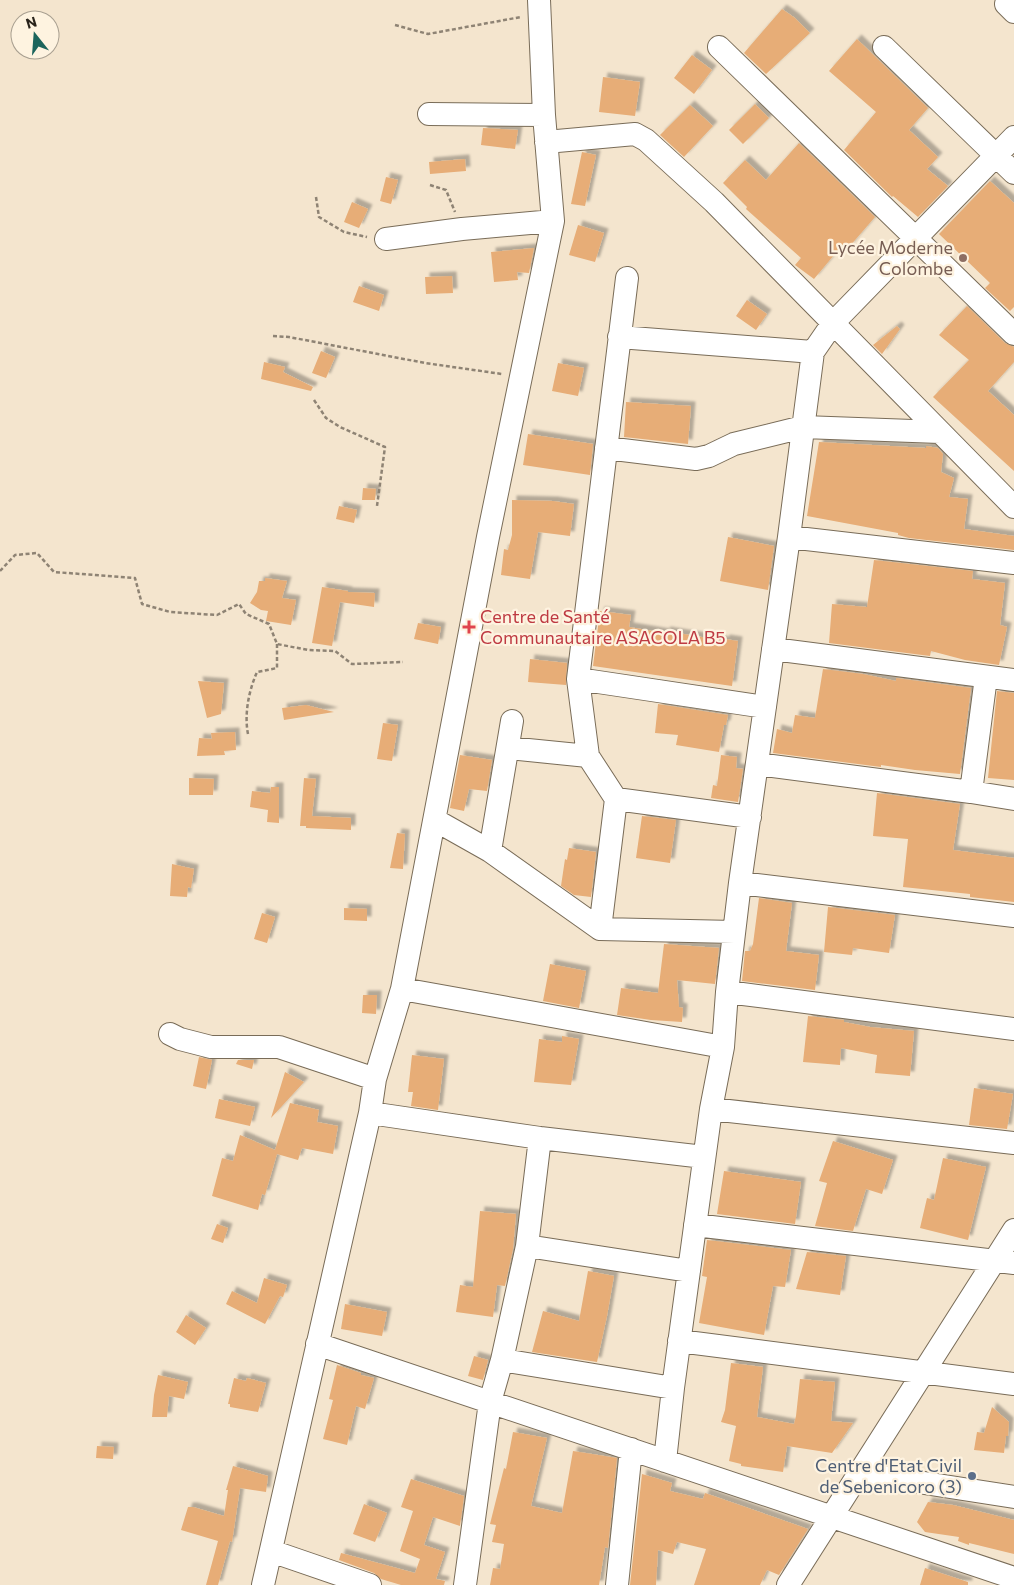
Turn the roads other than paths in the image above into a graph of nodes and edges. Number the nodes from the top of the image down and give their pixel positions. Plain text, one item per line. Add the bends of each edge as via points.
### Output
1 (540, 7) edge
2 (718, 47) dead end
3 (884, 47) dead end
4 (429, 114) dead end
5 (544, 115) junction
6 (1014, 137) edge
7 (546, 142) junction
8 (996, 156) junction
9 (1014, 173) edge
10 (553, 221) junction
11 (916, 238) junction
12 (386, 239) road end
13 (627, 278) dead end
14 (833, 323) junction
15 (1014, 334) edge
16 (619, 337) junction
17 (813, 352) junction
18 (803, 427) junction
19 (940, 432) junction
20 (606, 448) junction
21 (1014, 507) edge
22 (790, 537) junction
23 (1014, 563) edge
24 (773, 649) junction
25 (986, 676) junction
26 (578, 679) junction
27 (1014, 680) edge
28 (765, 707) junction
29 (512, 721) dead end
30 (508, 748) junction
31 (588, 756) junction
32 (757, 764) junction
33 (971, 792) junction
34 (616, 799) junction
35 (1014, 799) edge
36 (750, 817) junction
37 (435, 820) junction
38 (490, 851) junction
39 (740, 883) junction
40 (1014, 916) edge
41 (600, 929) junction
42 (734, 932) junction
43 (402, 989) junction
44 (727, 992) junction
45 (1014, 1029) edge
46 (170, 1034) dead end
47 (723, 1047) junction
48 (375, 1079) junction
49 (711, 1109) junction
50 (370, 1113) junction
51 (540, 1138) junction
52 (1014, 1143) edge
53 (704, 1157) junction
54 (695, 1225) junction
55 (1014, 1230) edge
56 (527, 1246) junction
57 (1004, 1261) edge
58 (689, 1270) junction
59 (679, 1340) junction
60 (317, 1344) junction
61 (502, 1360) junction
62 (923, 1373) junction
63 (1014, 1384) edge
64 (673, 1388) junction
65 (490, 1402) junction
66 (631, 1449) junction
67 (665, 1461) junction
68 (860, 1473) junction
69 (1014, 1497) edge
70 (830, 1516) junction
71 (271, 1551) junction
72 (1014, 1578) edge
73 (264, 1585) edge
74 (370, 1585) edge
75 (465, 1585) edge
76 (617, 1585) edge
77 (788, 1585) edge

1 - 5 street
2 - 11 street
3 - 8 street
4 - 5 street
5 - 7 street
6 - 8 street
7 - 10 street
7 - 14 street via 635,134 646,140 714,202
8 - 9 street
8 - 11 street
10 - 12 street
10 - 37 street via 488,537
11 - 14 street
11 - 15 street
13 - 16 street
14 - 17 street
14 - 19 street
16 - 17 street
16 - 20 street
17 - 18 street
18 - 19 street
18 - 20 street via 743,441 696,459
18 - 22 street
19 - 21 street
20 - 26 street
22 - 23 street
22 - 24 street
24 - 25 street
24 - 28 street
25 - 27 street
25 - 33 street
26 - 28 street
26 - 31 street
28 - 32 street
29 - 30 street
30 - 31 street
30 - 38 street
31 - 34 street
32 - 33 street
32 - 36 street
33 - 35 street
34 - 36 street
34 - 41 street
36 - 39 street
37 - 38 street
37 - 43 street
38 - 41 street
39 - 40 street
39 - 42 street
41 - 42 street
42 - 44 street
43 - 47 street
43 - 48 street
44 - 45 street
44 - 47 street
46 - 48 street via 211,1047 279,1048
47 - 49 street
48 - 50 street
49 - 52 street
49 - 53 street
50 - 51 street
50 - 60 street
51 - 53 street
51 - 56 street
53 - 54 street
54 - 57 street
54 - 58 street
55 - 57 street
56 - 58 street
56 - 61 street
57 - 62 street
58 - 59 street
59 - 62 street
59 - 64 street
60 - 65 street
60 - 71 street
61 - 64 street
61 - 65 street
62 - 63 street
62 - 68 street
64 - 67 street
65 - 66 street
65 - 75 street
66 - 67 street
66 - 76 street
67 - 70 street
68 - 69 street
68 - 70 street
70 - 72 street
70 - 77 street
71 - 73 street
71 - 74 street

